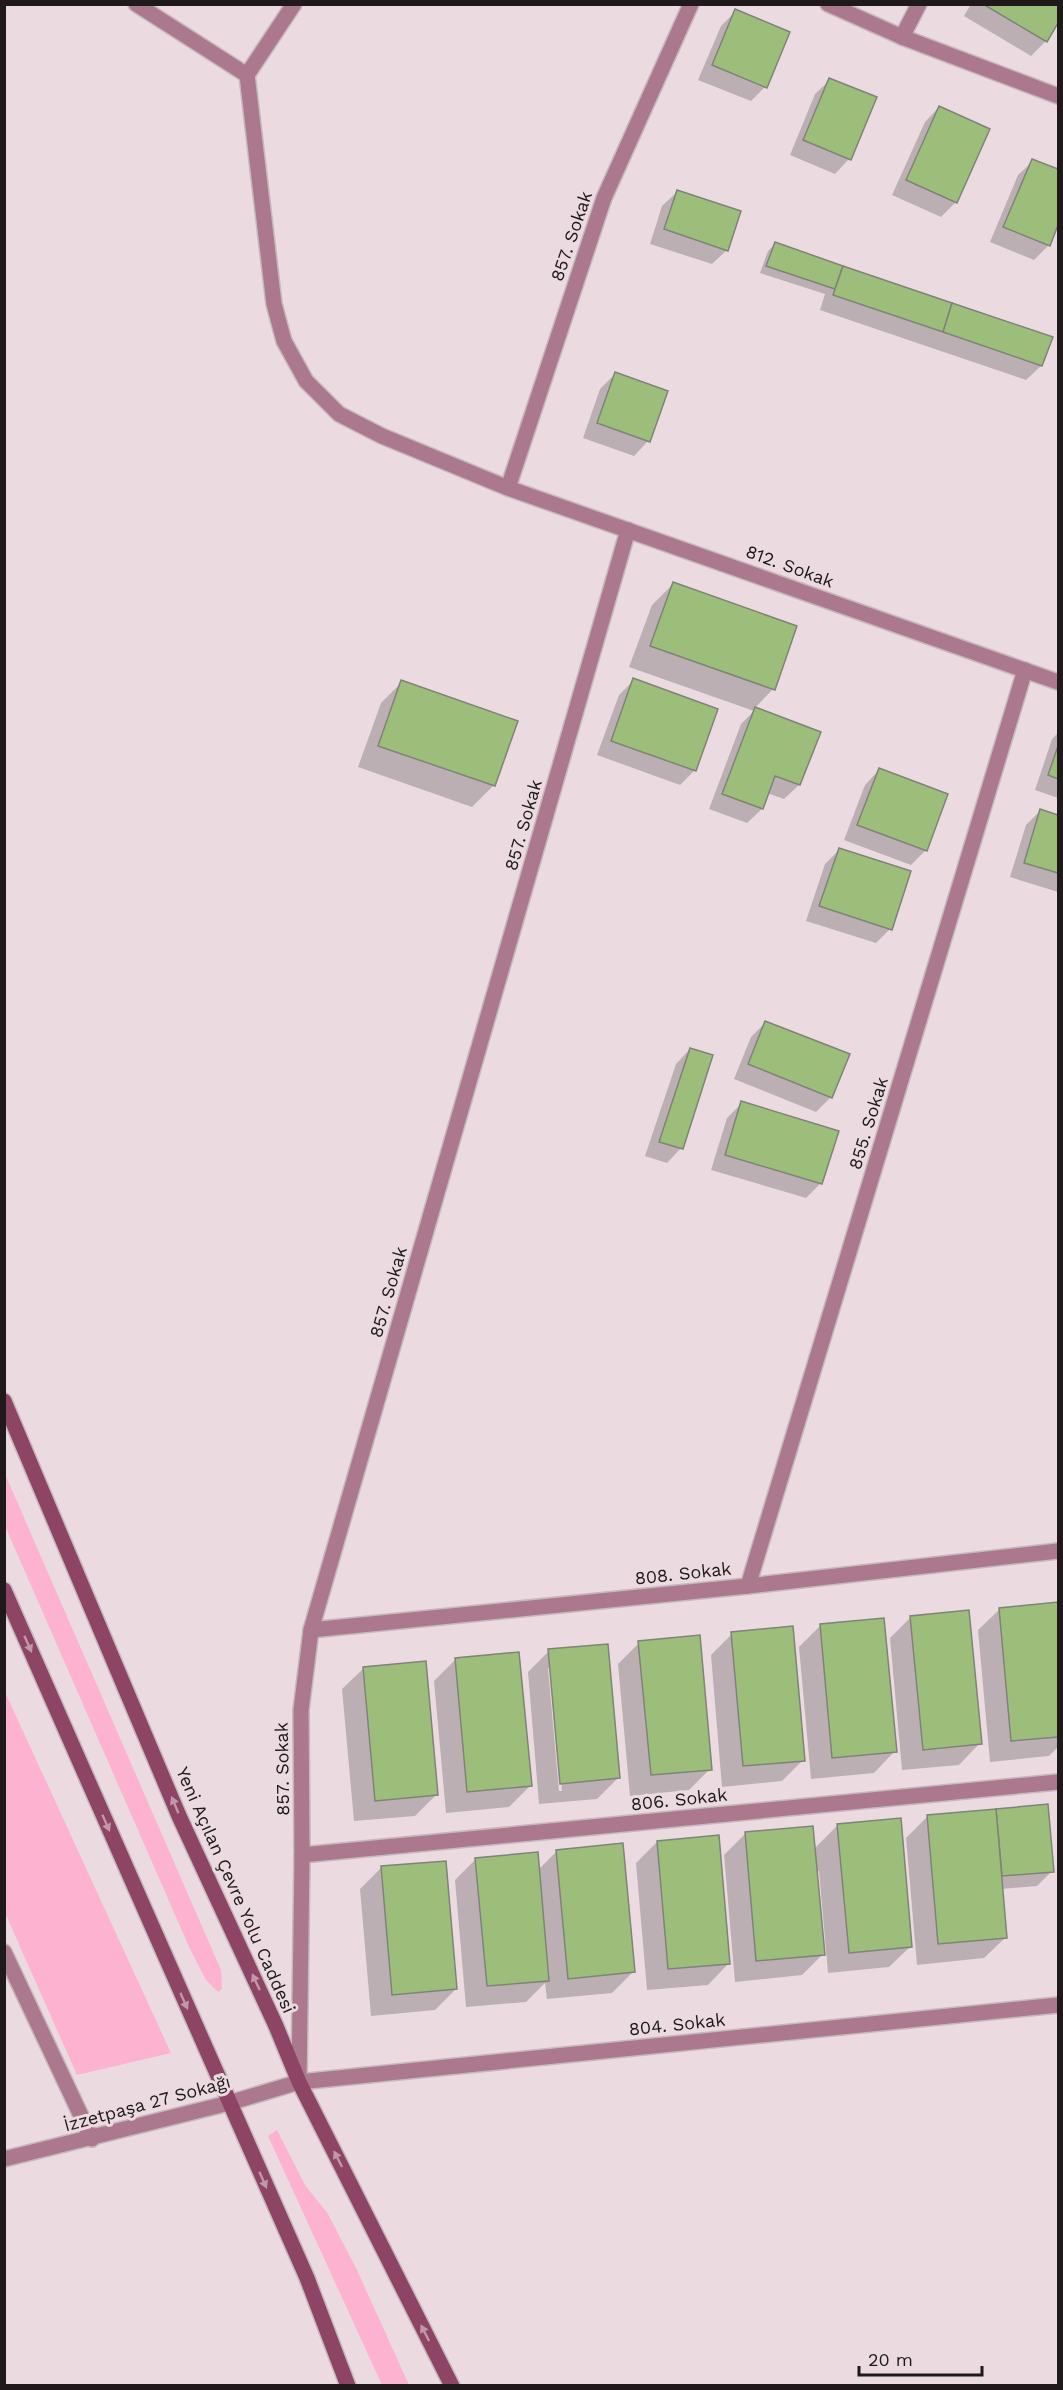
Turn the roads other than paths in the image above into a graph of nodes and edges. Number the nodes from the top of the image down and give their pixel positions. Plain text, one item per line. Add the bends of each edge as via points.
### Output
1 (136, 4) edge
2 (294, 4) edge
3 (691, 4) edge
4 (828, 4) edge
5 (919, 4) edge
6 (902, 38) junction
7 (247, 75) junction
8 (1059, 96) edge
9 (508, 488) junction
10 (628, 530) junction
11 (1025, 670) junction
12 (1059, 682) edge
13 (4, 1401) edge
14 (1059, 1551) edge
15 (748, 1586) junction
16 (4, 1590) edge
17 (311, 1630) junction
18 (1059, 1782) edge
19 (302, 1855) junction
20 (4, 1952) edge
21 (1059, 2005) edge
22 (299, 2082) junction
23 (228, 2103) junction
24 (92, 2139) junction
25 (4, 2160) edge
26 (348, 2385) edge
27 (452, 2385) edge

1 - 7 street
2 - 7 street
3 - 9 street, 857. Sokak via 604,198
4 - 6 street
5 - 6 street
6 - 8 street
7 - 9 street, 812. Sokak via 274,304 284,340 306,381 339,414
9 - 10 street, 812. Sokak
10 - 11 street, 812. Sokak
10 - 17 street, 857. Sokak
11 - 12 street, 812. Sokak
11 - 15 street, 855. Sokak
22 -> 13 main road, Yeni Açılan Çevre Yolu Caddesi via 179,1816
14 - 15 street, 808. Sokak
15 - 17 street, 808. Sokak
16 -> 23 main road
17 - 19 street, 857. Sokak via 301,1710
18 - 19 street, 806. Sokak
19 - 22 street, 857. Sokak
20 - 24 street
21 - 22 street, 804. Sokak
22 - 23 street, İzzetpaşa 27 Sokağı
27 -> 22 main road, Yeni Açılan Çevre Yolu Caddesi
23 - 24 street, İzzetpaşa 27 Sokağı
23 -> 26 main road via 307,2278
24 - 25 street, İzzetpaşa 27 Sokağı

